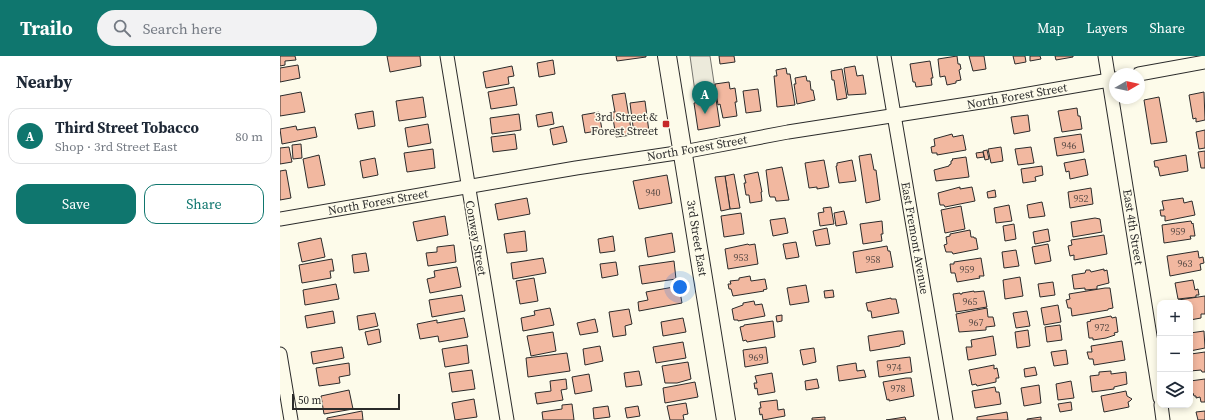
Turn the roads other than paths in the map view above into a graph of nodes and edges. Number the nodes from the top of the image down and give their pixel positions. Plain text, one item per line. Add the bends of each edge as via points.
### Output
1 (446, 56) edge
2 (667, 56) edge
3 (884, 56) edge
4 (1105, 56) edge
5 (1205, 62) edge
6 (1109, 69) edge
7 (1145, 73) edge
8 (1109, 80) edge
9 (1116, 104) edge
10 (894, 116) junction
11 (683, 152) junction
12 (468, 187) junction
13 (280, 219) edge
14 (280, 354) edge
15 (1157, 378) edge
16 (1162, 408) edge
17 (291, 420) edge
18 (507, 420) edge
19 (726, 420) edge
20 (946, 420) edge
21 (1164, 420) edge

1 - 12 street, Conway Street
2 - 11 street, 3rd Street East
3 - 10 street, East Fremont Avenue
4 - 6 street, East 4th Street
5 - 7 street
8 - 10 street, North Forest Street
9 - 15 street, East 4th Street
10 - 11 street, North Forest Street via 788,132
10 - 20 street, East Fremont Avenue
11 - 12 street, North Forest Street
11 - 19 street, 3rd Street East
12 - 13 street, North Forest Street
12 - 18 street, Conway Street
14 - 17 street
16 - 21 street

